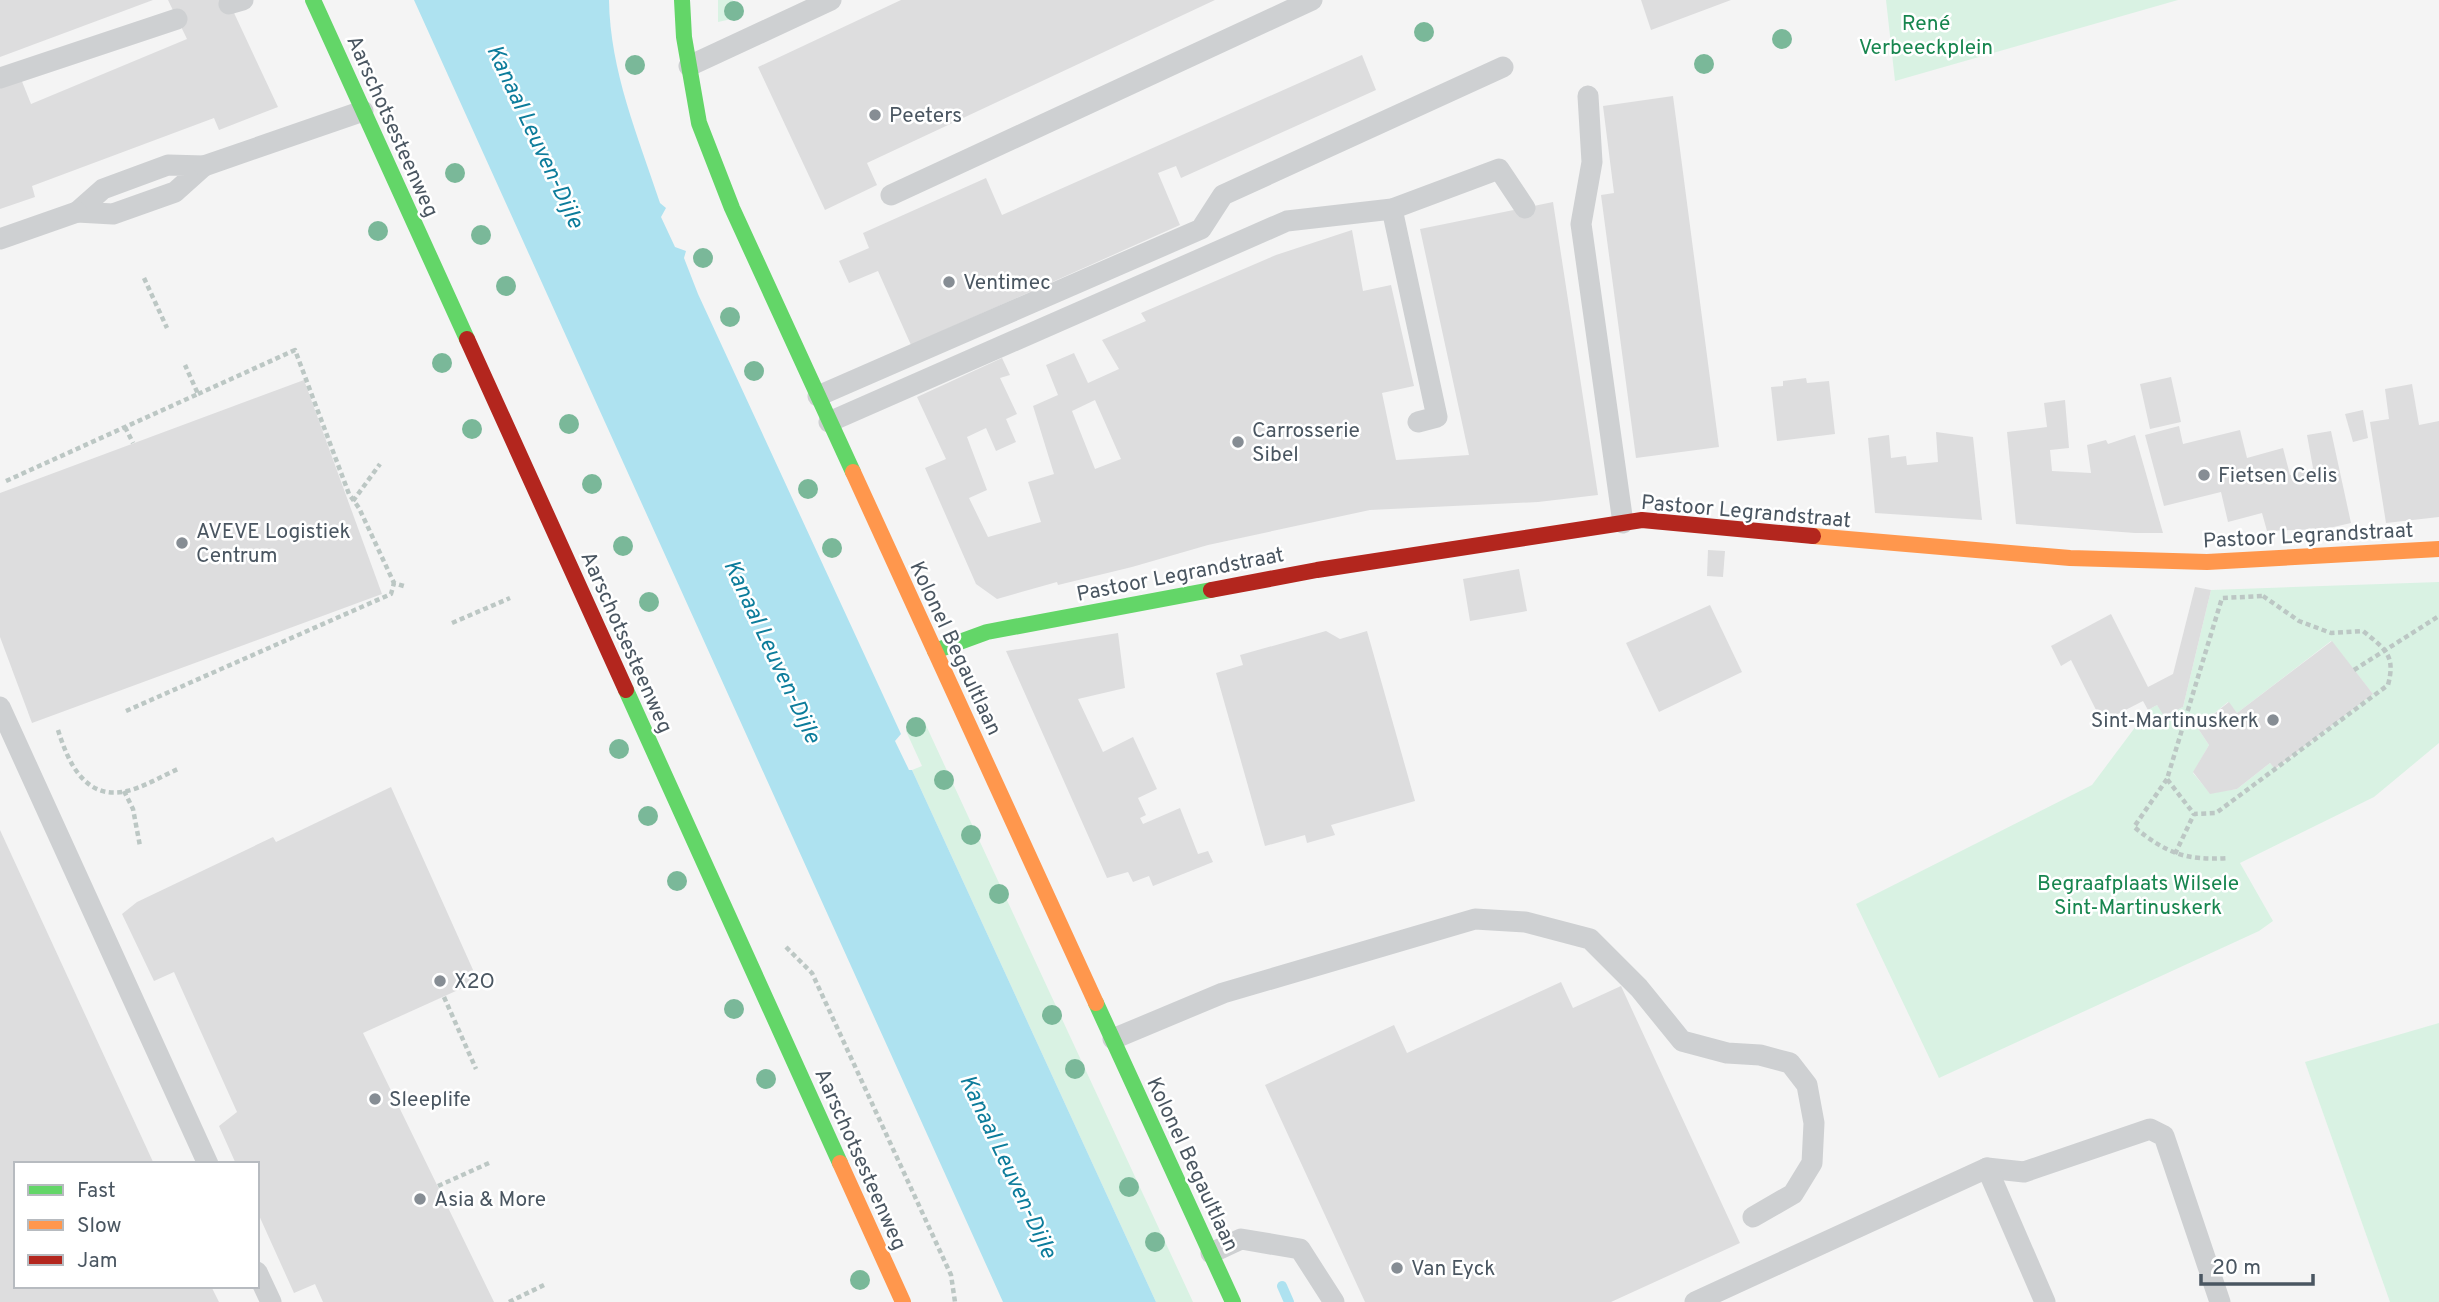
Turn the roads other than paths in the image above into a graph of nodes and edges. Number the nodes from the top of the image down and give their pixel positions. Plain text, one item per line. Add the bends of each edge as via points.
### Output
1 (313, 0) edge
2 (682, 0) edge
3 (831, 0) edge
4 (1312, 0) edge
5 (177, 19) dead end
6 (689, 66) junction
7 (1503, 67) dead end
8 (0, 78) edge
9 (1588, 96) dead end
10 (363, 111) junction
11 (891, 195) dead end
12 (1525, 208) dead end
13 (1392, 209) junction
14 (0, 239) edge
15 (818, 396) junction
16 (830, 422) junction
17 (1418, 422) dead end
18 (1623, 523) junction
19 (2439, 549) edge
20 (935, 651) junction
21 (0, 707) edge
22 (1113, 1039) junction
23 (207, 1162) edge
24 (1987, 1168) junction
25 (1753, 1217) dead end
26 (1211, 1252) junction
27 (259, 1276) edge
28 (2039, 1301) edge
29 (271, 1302) edge
30 (903, 1302) edge
31 (1233, 1302) edge
32 (1334, 1302) edge
33 (1695, 1302) edge
34 (2220, 1302) edge

1 - 10 street, Aarschotsesteenweg
2 - 6 street, Kolonel Begaultlaan
3 - 6 lane
4 - 11 lane
5 - 8 lane
6 - 15 street, Kolonel Begaultlaan via 699,122 727,196
7 - 15 lane via 1223,195 1201,229
9 - 18 lane via 1592,162 1581,224
10 - 14 lane via 204,166 168,165 145,173 103,188 77,212
10 - 30 street, Aarschotsesteenweg
12 - 13 lane via 1499,169
13 - 16 lane via 1287,220
13 - 17 lane via 1437,417
15 - 16 street, Kolonel Begaultlaan
16 - 20 street, Kolonel Begaultlaan
18 - 19 street, Pastoor Legrandstraat via 1642,520 2070,558 2207,562
18 - 20 street, Pastoor Legrandstraat via 1317,570 986,632
20 - 22 street, Kolonel Begaultlaan
21 - 23 lane
22 - 25 lane via 1223,993 1475,919 1525,922 1590,939 1639,988 1682,1041 1727,1054 1760,1055 1790,1063 1807,1085 1814,1123 1812,1163 1793,1194
22 - 26 street, Kolonel Begaultlaan
24 - 28 lane
24 - 33 lane
24 - 34 lane via 2024,1172 2150,1129 2164,1136
26 - 31 street, Kolonel Begaultlaan
26 - 32 lane via 1241,1239 1300,1249
27 - 29 lane

